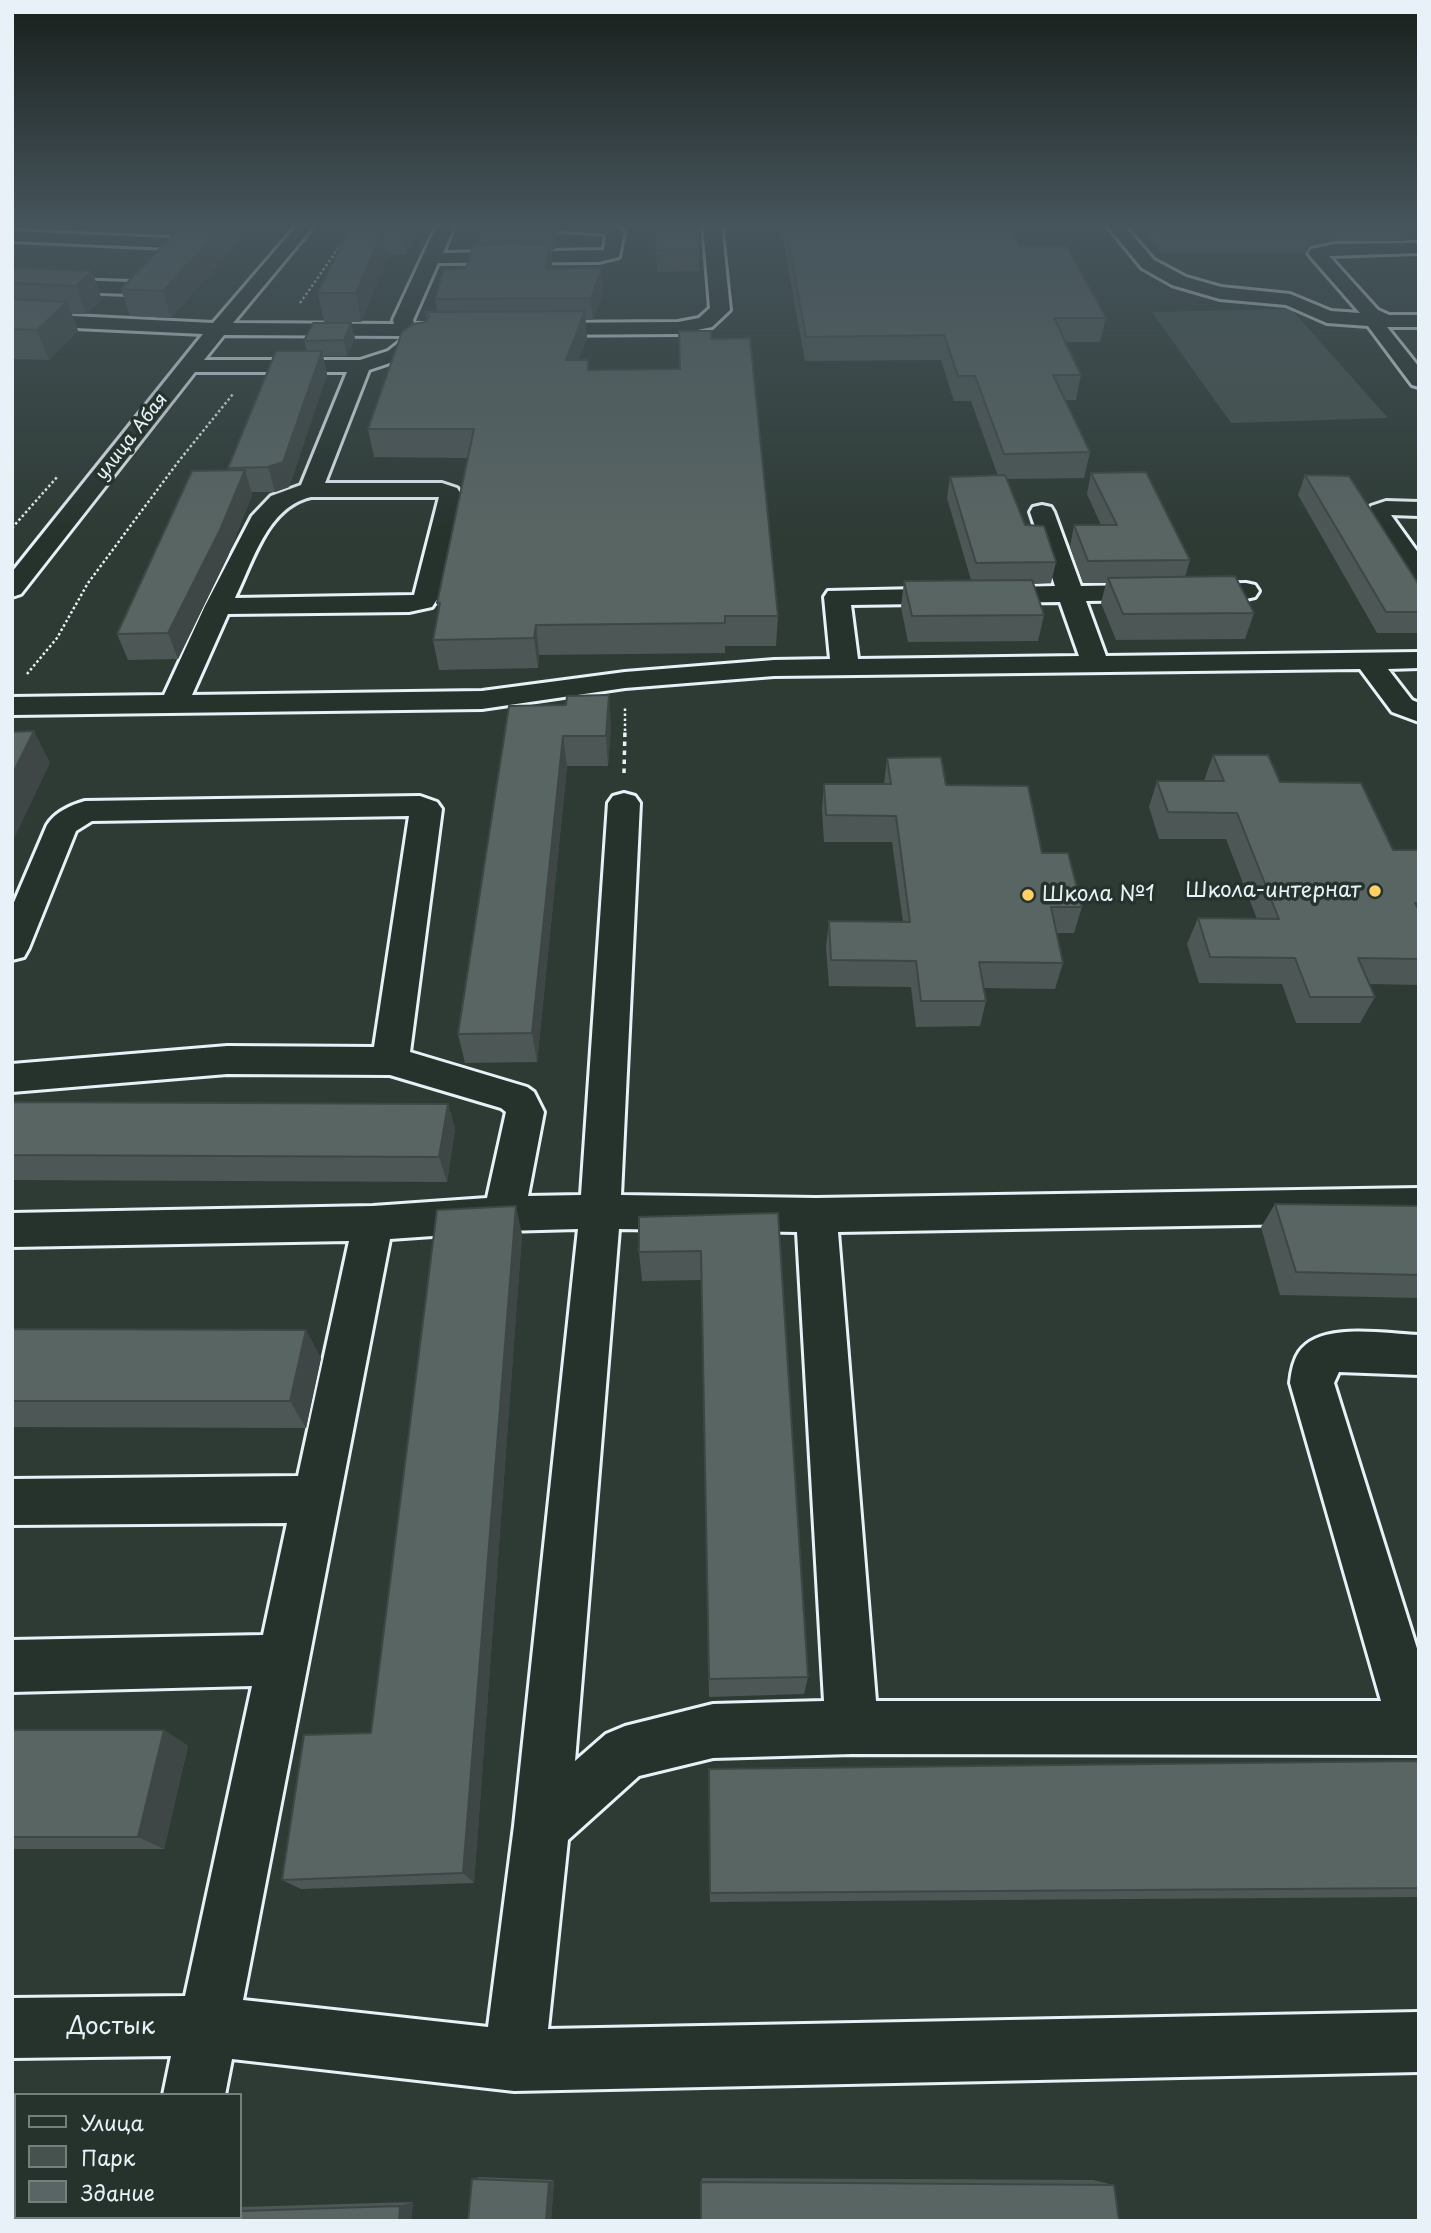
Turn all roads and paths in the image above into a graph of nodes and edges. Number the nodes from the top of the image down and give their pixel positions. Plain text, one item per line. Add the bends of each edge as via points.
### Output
1 (186, 327) edge
2 (280, 327) edge
3 (405, 327) edge
4 (682, 327) edge
5 (1378, 327) edge
6 (218, 329) junction
7 (278, 330) junction
8 (408, 336) junction
9 (470, 336) edge
10 (563, 349) edge
11 (188, 366) junction
12 (360, 366) junction
13 (254, 367) junction
14 (1419, 381) edge
15 (312, 490) junction
16 (1419, 509) edge
17 (1041, 512) dead end
18 (1419, 573) edge
19 (12, 589) edge
20 (1247, 591) dead end
21 (1071, 594) junction
22 (218, 606) junction
23 (1367, 660) junction
24 (1419, 660) edge
25 (1096, 663) junction
26 (845, 667) junction
27 (625, 680) junction
28 (20, 686) edge
29 (176, 699) junction
30 (12, 706) edge
31 (1419, 713) edge
32 (624, 803) joint
33 (12, 948) edge
34 (390, 1061) junction
35 (12, 1078) edge
36 (1419, 1205) edge
37 (600, 1212) junction
38 (504, 1214) junction
39 (816, 1215) junction
40 (373, 1223) junction
41 (12, 1230) edge
42 (1419, 1355) edge
43 (317, 1499) junction
44 (12, 1502) edge
45 (284, 1660) junction
46 (12, 1666) edge
47 (852, 1727) junction
48 (1417, 1728) edge
49 (542, 1826) junction
50 (209, 2026) junction
51 (12, 2028) edge
52 (1419, 2042) edge
53 (514, 2060) junction
54 (194, 2093) edge

1 - 6 street
2 - 7 path
3 - 8 street
4 - 10 street via 516,336
5 - 14 street
6 - 7 street
6 - 11 street, улица Абая
7 - 8 street
8 - 9 street
8 - 12 street via 406,350
11 - 13 street
11 - 19 street, улица Абая
12 - 13 street
12 - 15 street
13 - 28 path via 88,583 57,638
15 - 22 street via 288,495 271,506
15 - 22 street via 449,493 429,592 423,601
16 - 18 street via 1386,509 1379,515
17 - 21 street
20 - 21 street
21 - 25 street
21 - 26 street via 837,597
22 - 29 street
23 - 24 street
23 - 25 street
23 - 31 street via 1402,706
25 - 26 street
26 - 27 street
27 - 29 street via 482,701
27 - 32 path
28 - 29 street
29 - 30 street
32 - 37 street
33 - 34 street via 63,825 85,811 419,806 426,809
34 - 35 street via 227,1060
34 - 38 street via 514,1097 521,1103 525,1112
36 - 39 street
37 - 38 street
37 - 39 street
37 - 49 street
38 - 40 street
39 - 47 street
40 - 41 street
40 - 43 street
42 - 48 street via 1330,1352 1315,1365 1312,1383
43 - 44 street
43 - 45 street
45 - 46 street
45 - 50 street
47 - 48 street
47 - 49 street via 713,1731 625,1753
49 - 53 street
50 - 51 street, Достык
50 - 53 street, Достык
50 - 54 street
52 - 53 street, Достык

